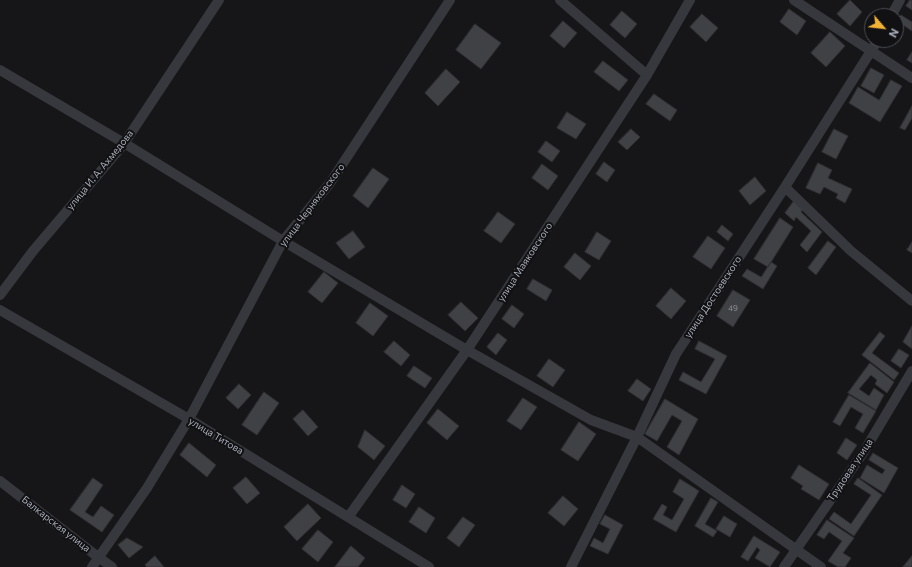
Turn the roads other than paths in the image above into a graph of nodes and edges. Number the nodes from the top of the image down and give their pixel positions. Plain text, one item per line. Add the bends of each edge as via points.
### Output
1 (219, 0) edge
2 (450, 0) edge
3 (560, 0) edge
4 (690, 0) edge
5 (794, 0) edge
6 (874, 48) edge
7 (872, 51) junction
8 (0, 70) edge
9 (647, 75) junction
10 (912, 78) edge
11 (124, 142) junction
12 (785, 187) junction
13 (283, 241) junction
14 (0, 295) edge
15 (912, 301) edge
16 (0, 310) edge
17 (467, 350) junction
18 (912, 371) edge
19 (189, 419) junction
20 (637, 437) junction
21 (0, 481) edge
22 (348, 516) junction
23 (795, 549) junction
24 (98, 558) junction
25 (92, 567) edge
26 (112, 567) edge
27 (430, 567) edge
28 (571, 567) edge
29 (784, 567) edge
30 (821, 567) edge

1 - 11 street, улица И. А. Ахмедова
2 - 13 street, улица Черняховского via 330,183
3 - 9 street
4 - 9 street, улица Маяковского
5 - 7 street
6 - 7 street, улица Достоевского
7 - 10 street
7 - 12 street, улица Достоевского
8 - 11 street
9 - 17 street, улица Маяковского
11 - 13 street
11 - 14 street, улица И. А. Ахмедова via 33,251
12 - 15 street via 851,251
12 - 20 street, улица Достоевского via 676,354
13 - 17 street
13 - 19 street, улица Черняховского
16 - 19 street, улица Титова
17 - 20 street via 591,420
17 - 22 street, улица Маяковского
18 - 23 street, Трудовая улица via 863,453
19 - 22 street, улица Титова
19 - 24 street, улица Черняховского
20 - 23 street
20 - 28 street, улица Достоевского
21 - 24 street, Балкарская улица
22 - 27 street, улица Титова
23 - 29 street, Трудовая улица
23 - 30 street
24 - 25 street, улица Черняховского
24 - 26 street, Балкарская улица

